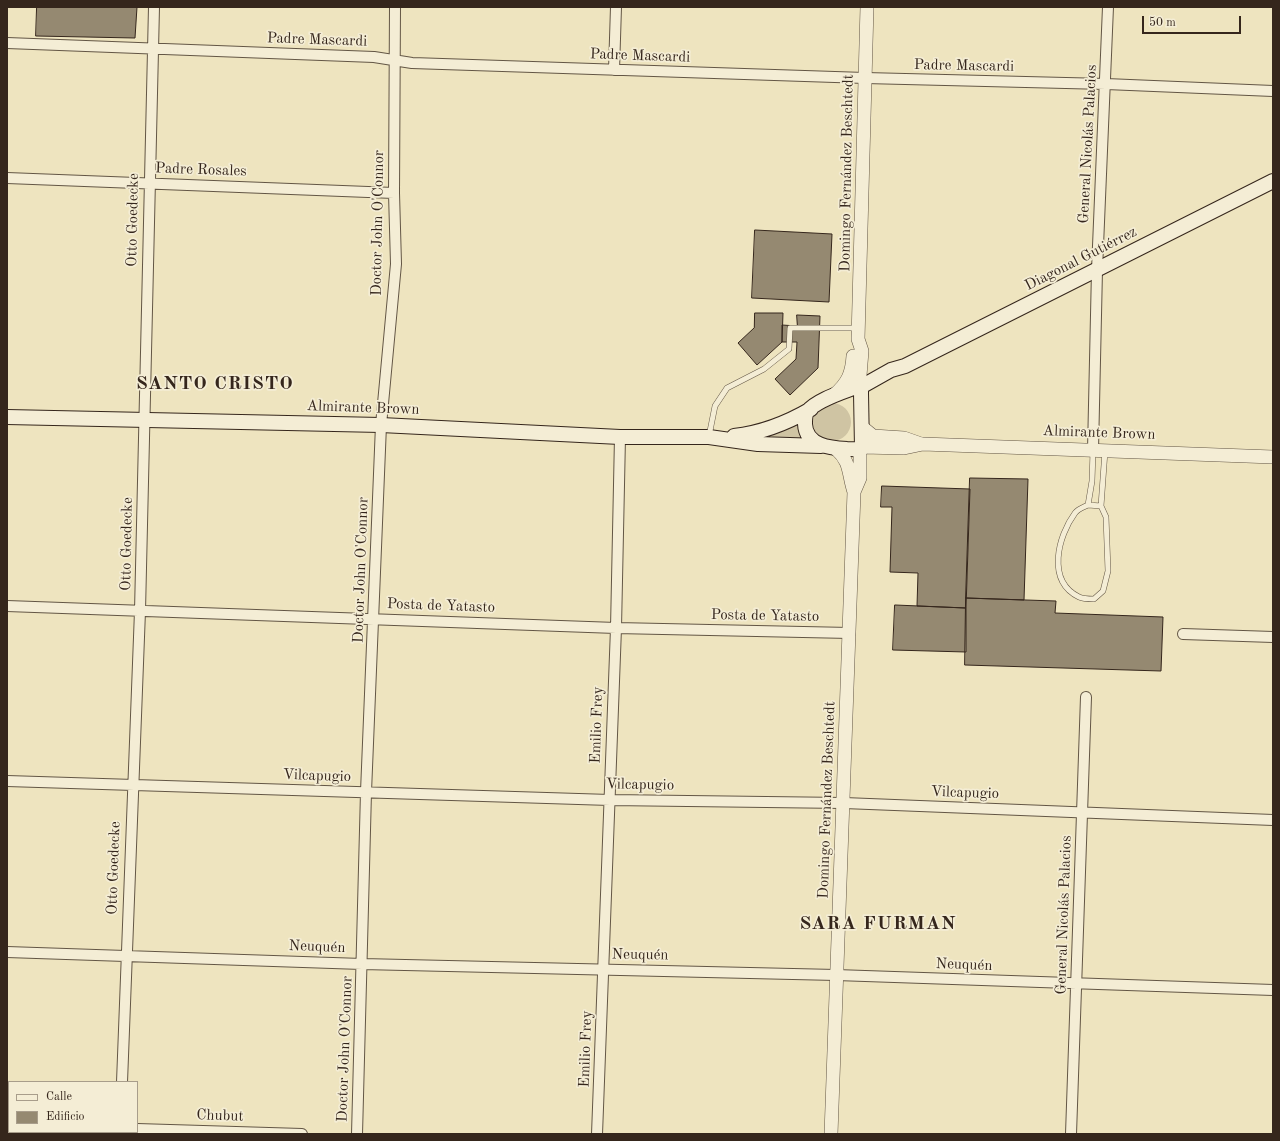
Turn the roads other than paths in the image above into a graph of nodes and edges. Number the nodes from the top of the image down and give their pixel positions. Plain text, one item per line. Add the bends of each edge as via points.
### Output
1 (154, 7) edge
2 (395, 7) edge
3 (616, 7) edge
4 (867, 7) edge
5 (1108, 7) edge
6 (7, 43) edge
7 (152, 50) junction
8 (394, 59) junction
9 (614, 70) junction
10 (865, 78) junction
11 (1106, 84) junction
12 (1273, 91) edge
13 (7, 178) edge
14 (1273, 181) edge
15 (149, 183) junction
16 (394, 193) junction
17 (1097, 270) junction
18 (858, 334) junction
19 (860, 391) junction
20 (834, 395) junction
21 (810, 409) junction
22 (7, 417) edge
23 (144, 419) junction
24 (381, 425) junction
25 (862, 427) junction
26 (620, 437) junction
27 (713, 437) junction
28 (923, 444) junction
29 (821, 446) junction
30 (861, 448) junction
31 (836, 449) junction
32 (1099, 450) junction
33 (1273, 457) edge
34 (854, 492) junction
35 (1088, 505) junction
36 (1100, 506) junction
37 (7, 606) edge
38 (140, 612) junction
39 (374, 619) junction
40 (616, 628) junction
41 (850, 633) junction
42 (1183, 634) dead end
43 (1273, 637) edge
44 (1086, 697) dead end
45 (7, 781) edge
46 (132, 786) junction
47 (366, 792) junction
48 (610, 800) junction
49 (844, 803) junction
50 (1082, 813) junction
51 (1273, 820) edge
52 (7, 952) edge
53 (126, 956) junction
54 (362, 964) junction
55 (604, 969) junction
56 (836, 975) junction
57 (1076, 984) junction
58 (1273, 990) edge
59 (122, 1081) edge
60 (138, 1129) edge
61 (302, 1134) edge
62 (357, 1134) edge
63 (597, 1134) edge
64 (831, 1134) edge
65 (1070, 1134) edge

1 - 7 street, Otto Goedecke
2 - 8 street, Doctor John O'Connor
3 - 9 street
4 - 10 street, Domingo Fernández Beschtedt
5 - 11 street, General Nicolás Palacios
6 - 7 street, Padre Mascardi
7 - 8 street, Padre Mascardi
7 - 15 street, Otto Goedecke
8 - 9 street, Padre Mascardi via 412,63
8 - 16 street, Doctor John O'Connor
9 - 10 street, Padre Mascardi
10 - 11 street, Padre Mascardi
10 - 18 street, Domingo Fernández Beschtedt
11 - 12 street, Padre Mascardi
11 - 17 street, General Nicolás Palacios
13 - 15 street, Padre Rosales
14 - 17 main road, Diagonal Gutiérrez
15 - 16 street, Padre Rosales
15 - 23 street, Otto Goedecke
16 - 24 street, Doctor John O'Connor via 396,264
17 - 19 main road, Diagonal Gutiérrez via 905,366 894,376 868,391
17 - 32 street, General Nicolás Palacios
18 - 19 street, Domingo Fernández Beschtedt via 862,351
18 - 20 street, Domingo Fernández Beschtedt via 850,375
18 - 27 lane via 790,328 789,349 764,369 727,388 721,395 715,406
19 - 20 main road, Almirante Brown
19 - 25 main road
20 - 21 main road, Almirante Brown
21 - 27 main road, Almirante Brown via 762,430
21 - 29 main road via 805,417 805,428 812,439
22 - 23 main road, Almirante Brown
23 - 24 main road, Almirante Brown
23 - 38 street, Otto Goedecke
24 - 26 main road, Almirante Brown
24 - 39 street, Doctor John O'Connor
25 - 28 street, Almirante Brown via 873,436 904,438
25 - 30 main road
26 - 27 main road, Almirante Brown
26 - 40 street, Emilio Frey
27 - 29 main road, Almirante Brown via 758,444
28 - 30 street, Almirante Brown via 904,448
28 - 32 street, Almirante Brown
29 - 31 main road, Almirante Brown
30 - 31 main road, Almirante Brown
30 - 34 street, Domingo Fernández Beschtedt via 860,478
31 - 34 street, Domingo Fernández Beschtedt via 848,464
32 - 33 street, Almirante Brown
32 - 35 lane
32 - 36 lane
34 - 41 street, Domingo Fernández Beschtedt
35 - 36 lane
35 - 36 lane via 1076,512 1061,542 1057,567 1066,587 1080,598 1094,599 1103,591 1108,571 1106,517
37 - 38 street, Posta de Yatasto
38 - 39 street, Posta de Yatasto
38 - 46 street, Otto Goedecke
39 - 40 street, Posta de Yatasto
39 - 47 street, Doctor John O'Connor
40 - 41 street, Posta de Yatasto
40 - 48 street, Emilio Frey
41 - 49 street, Domingo Fernández Beschtedt
42 - 43 street
44 - 50 street, General Nicolás Palacios
45 - 46 street, Vilcapugio
46 - 47 street, Vilcapugio
46 - 53 street, Otto Goedecke
47 - 48 street, Vilcapugio
47 - 54 street, Doctor John O'Connor
48 - 49 street, Vilcapugio
48 - 55 street, Emilio Frey
49 - 50 street, Vilcapugio
49 - 56 street, Domingo Fernández Beschtedt
50 - 51 street, Vilcapugio
50 - 57 street, General Nicolás Palacios
52 - 53 street, Neuquén
53 - 54 street, Neuquén
53 - 59 street, Otto Goedecke
54 - 55 street, Neuquén
54 - 62 street, Doctor John O'Connor
55 - 56 street, Neuquén
55 - 63 street, Emilio Frey
56 - 57 street, Neuquén
56 - 64 street, Domingo Fernández Beschtedt
57 - 58 street, Neuquén
57 - 65 street, General Nicolás Palacios
60 - 61 street, Chubut

